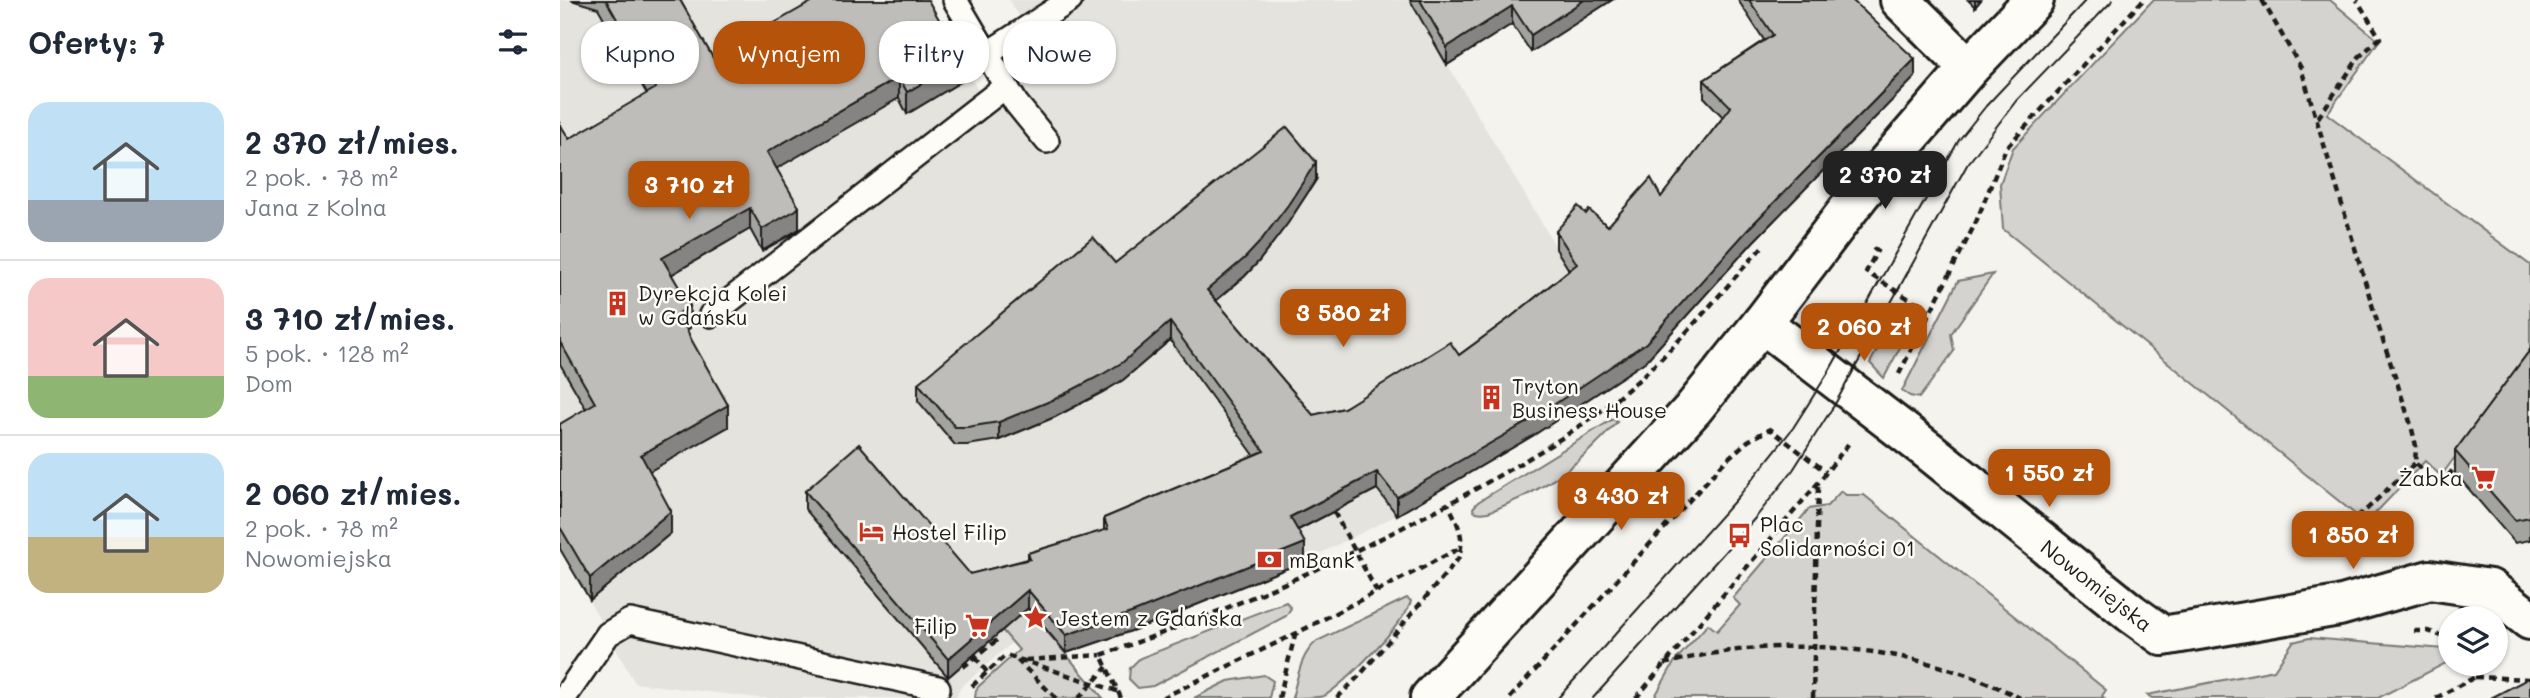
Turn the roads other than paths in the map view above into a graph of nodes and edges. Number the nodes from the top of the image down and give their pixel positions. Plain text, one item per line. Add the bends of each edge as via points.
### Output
1 (955, 0) edge
2 (1070, 0) edge
3 (1900, 0) edge
4 (2034, 0) edge
5 (967, 21) edge
6 (989, 53) edge
7 (989, 57) edge
8 (1969, 68) junction
9 (1006, 86) junction
10 (1047, 141) dead end
11 (711, 314) dead end
12 (1762, 323) junction
13 (2530, 620) edge
14 (937, 688) road end
15 (564, 698) edge
16 (1430, 698) edge

1 - 5 lane
2 - 6 lane
3 - 8 street
4 - 8 street
7 - 9 lane
8 - 12 street via 1854,202
9 - 10 lane
9 - 11 lane
12 - 13 street, Nowomiejska via 2163,636 2339,606 2430,580 2490,590
12 - 16 street via 1693,409
14 - 15 lane via 630,621 608,634

